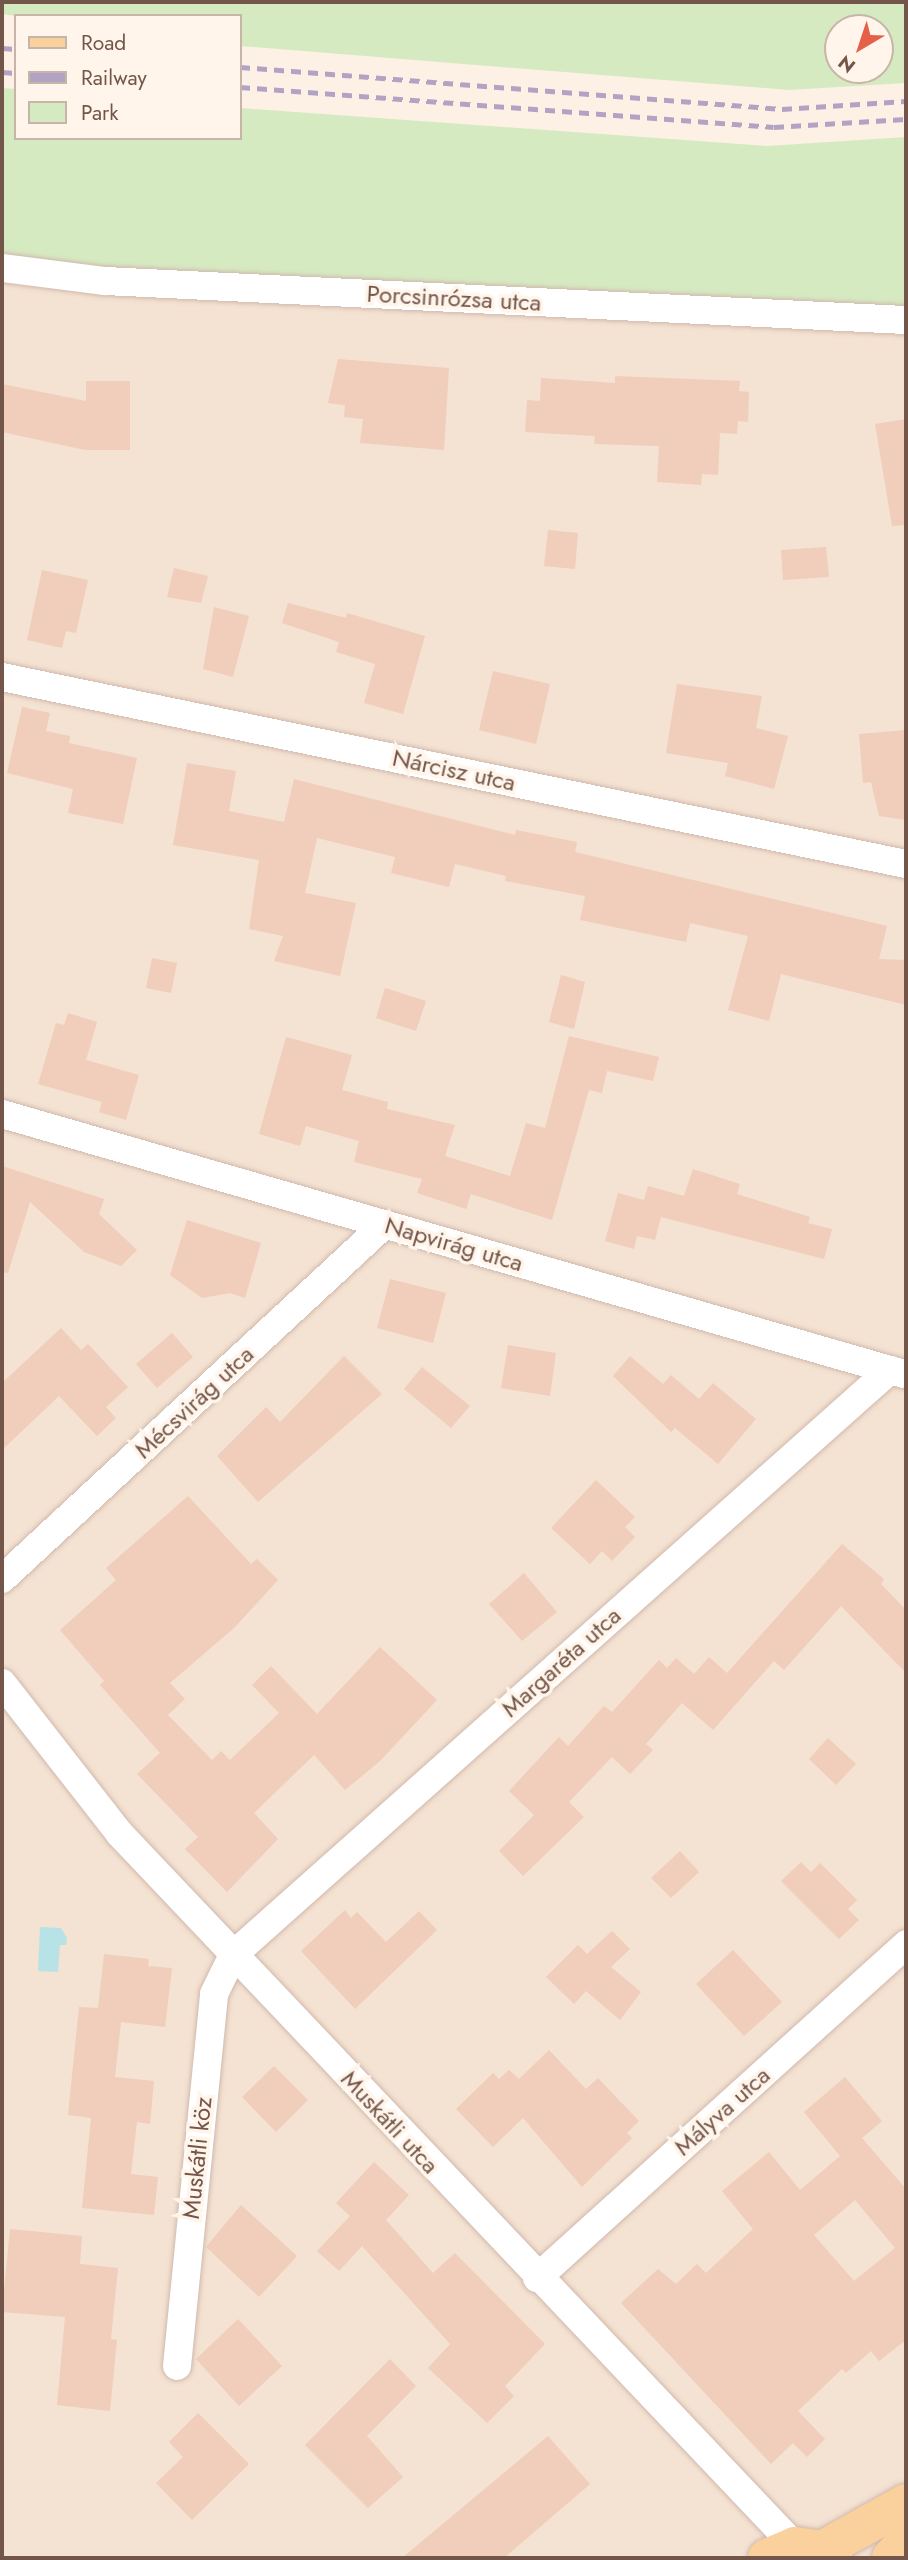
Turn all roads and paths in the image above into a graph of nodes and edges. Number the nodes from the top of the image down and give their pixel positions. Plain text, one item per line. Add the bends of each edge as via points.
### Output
1 (2, 268) edge
2 (906, 320) edge
3 (2, 677) edge
4 (906, 864) edge
5 (2, 1114) edge
6 (385, 1224) junction
7 (898, 1372) edge
8 (2, 1579) edge
9 (2, 1683) edge
10 (906, 1944) edge
11 (233, 1955) junction
12 (537, 2278) junction
13 (177, 2367) dead end
14 (906, 2503) edge
15 (906, 2541) edge
16 (804, 2553) edge
17 (891, 2558) edge

1 - 2 street, Porcsinrózsa utca via 105,281
3 - 4 street, Nárcisz utca
5 - 6 street, Napvirág utca
6 - 7 street, Napvirág utca
6 - 8 street, Mécsvirág utca
7 - 11 street, Margaréta utca
9 - 11 street, Muskátli utca via 119,1833
10 - 12 street, Mályva utca
11 - 12 street, Muskátli utca
11 - 13 street, Muskátli köz via 214,1994
12 - 16 street, Muskátli utca
14 - 16 main road
15 - 17 main road

